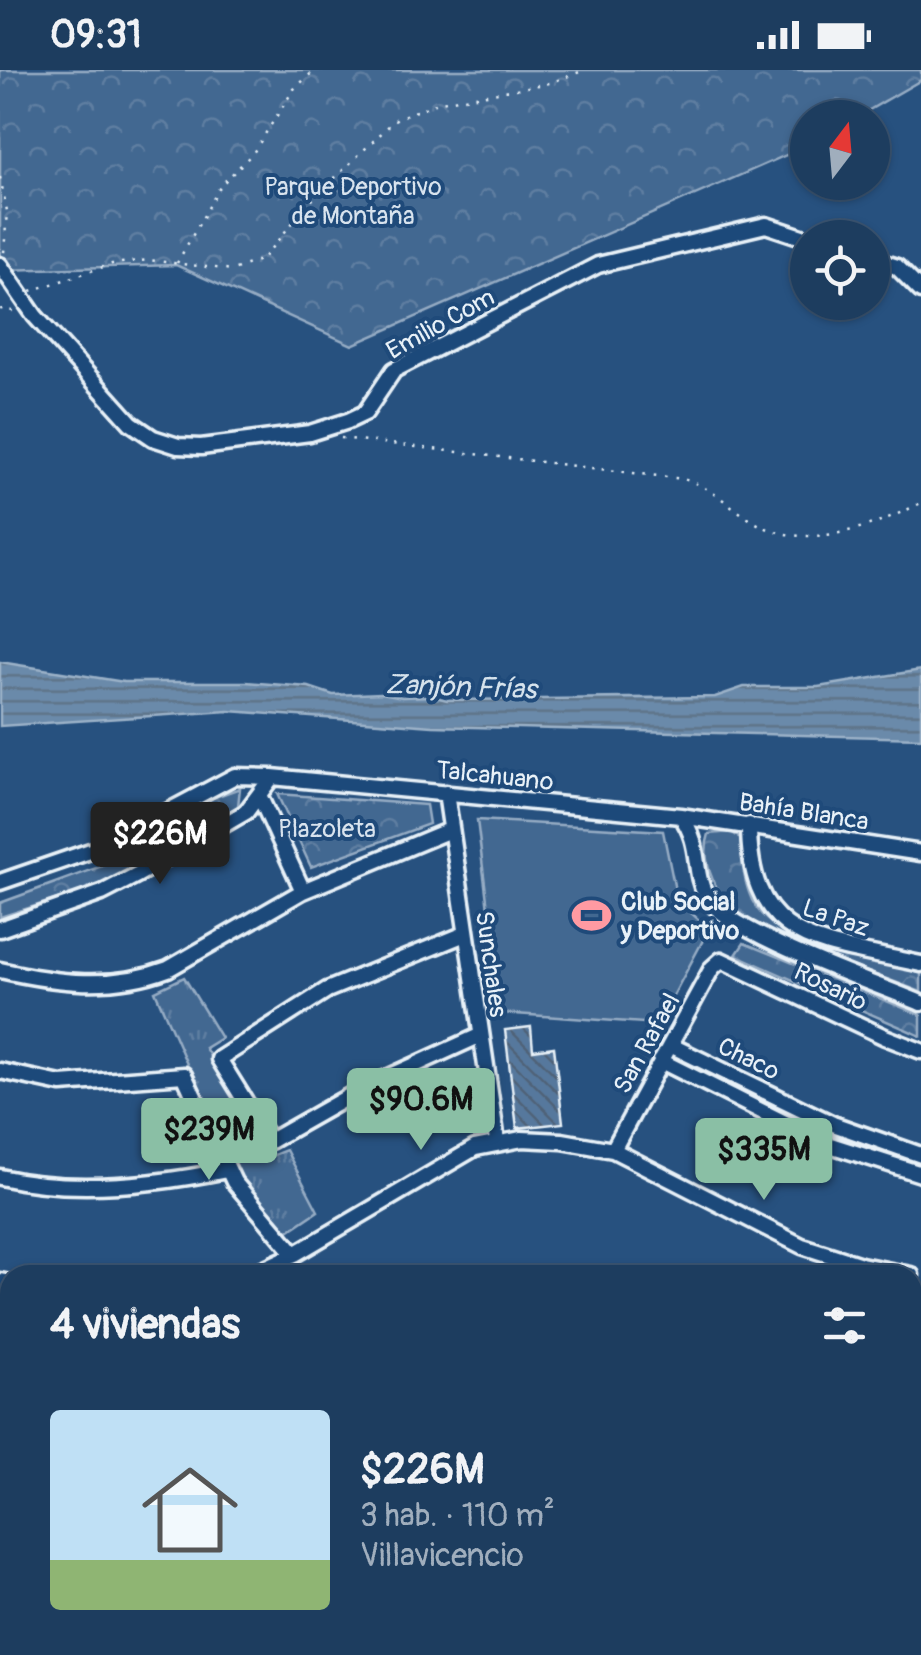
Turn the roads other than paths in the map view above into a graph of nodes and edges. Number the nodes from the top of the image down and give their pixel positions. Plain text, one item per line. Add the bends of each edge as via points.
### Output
1 (790, 232) edge
2 (890, 265) edge
3 (2, 267) edge
4 (921, 291) edge
5 (272, 777) junction
6 (446, 793) junction
7 (258, 795) junction
8 (681, 816) junction
9 (750, 825) junction
10 (450, 830) junction
11 (921, 853) edge
12 (0, 882) edge
13 (302, 892) junction
14 (0, 929) edge
15 (464, 934) junction
16 (721, 960) joint
17 (921, 964) edge
18 (0, 970) edge
19 (921, 1003) edge
20 (480, 1036) junction
21 (670, 1045) junction
22 (921, 1050) edge
23 (661, 1061) junction
24 (0, 1071) edge
25 (497, 1142) junction
26 (613, 1150) junction
27 (921, 1155) edge
28 (227, 1170) junction
29 (921, 1174) edge
30 (0, 1177) edge
31 (296, 1254) junction
32 (272, 1265) edge
33 (864, 1265) edge

1 - 3 street, Emilio Com via 766,225 598,265 394,370 365,412 310,434 200,447 153,438 131,423 35,316
2 - 4 street
5 - 6 street, Talcahuano
5 - 7 street
5 - 12 street, Talcahuano via 235,776 99,848
6 - 8 street, Talcahuano
6 - 10 street, Sunchales
7 - 13 street
7 - 14 street via 246,812 102,894
8 - 9 street, Bahía Blanca
8 - 19 street via 693,832 707,897 728,917
9 - 11 street, Bahía Blanca
9 - 17 street, La Paz via 756,883 779,919 820,941
10 - 13 street
10 - 15 street, Sunchales
13 - 18 street via 144,978 76,983
15 - 20 street, Sunchales
15 - 20 street via 328,990 219,1058 270,1141 360,1090
16 - 21 street, San Rafael
16 - 22 street, Rosario
20 - 25 street, Sunchales
21 - 23 street, San Rafael
21 - 27 street, Chaco via 833,1124
23 - 26 street, San Rafael
23 - 29 street, Chaco via 828,1144
24 - 28 street via 62,1084 184,1074
25 - 26 street via 562,1141
25 - 31 street via 442,1166
26 - 33 street via 802,1246
28 - 30 street via 90,1186
28 - 31 street
31 - 32 street

